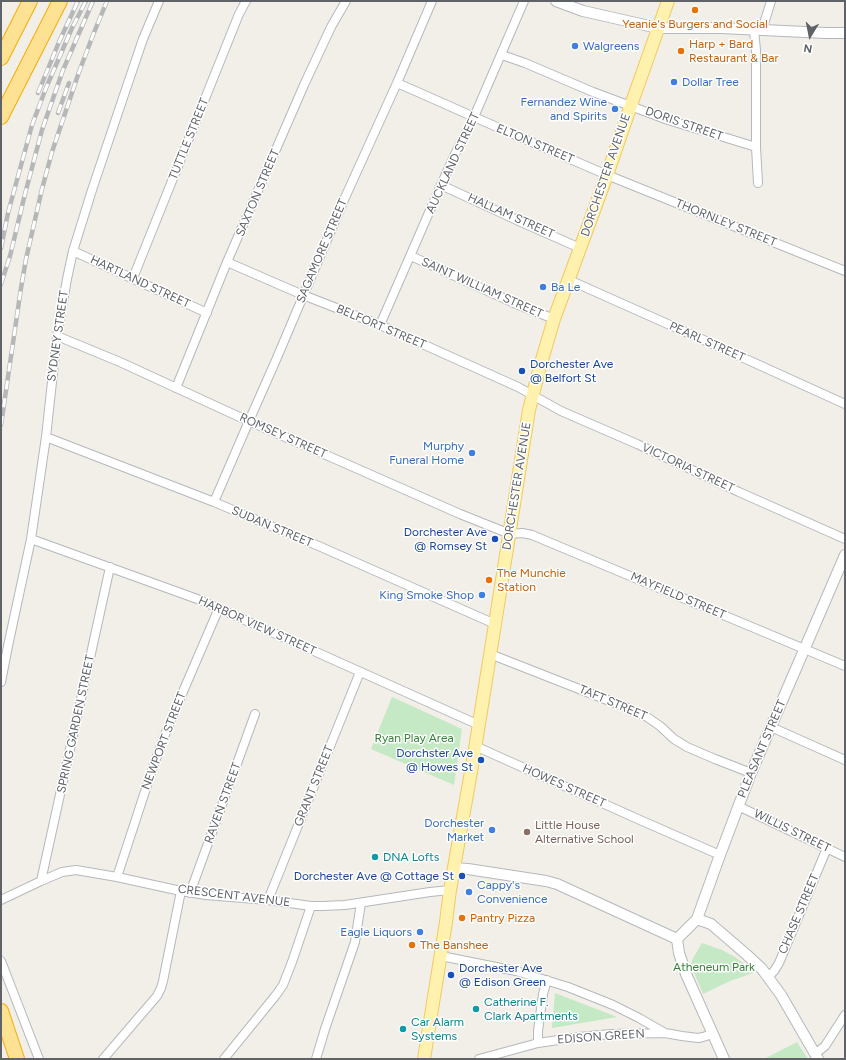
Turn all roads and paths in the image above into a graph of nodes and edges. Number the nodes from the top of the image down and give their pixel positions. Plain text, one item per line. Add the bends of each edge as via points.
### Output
1 (30, 1) edge
2 (60, 1) edge
3 (159, 1) edge
4 (246, 1) edge
5 (346, 1) edge
6 (432, 1) edge
7 (524, 1) edge
8 (556, 1) edge
9 (668, 1) edge
10 (771, 1) edge
11 (658, 28) junction
12 (758, 30) junction
13 (845, 33) edge
14 (502, 55) junction
15 (1, 58) edge
16 (397, 83) junction
17 (631, 105) junction
18 (1, 117) edge
19 (474, 118) junction
20 (756, 147) junction
21 (607, 175) junction
22 (758, 183) dead end
23 (441, 185) junction
24 (580, 248) junction
25 (73, 251) junction
26 (411, 256) junction
27 (228, 262) junction
28 (845, 271) edge
29 (133, 278) junction
30 (569, 280) junction
31 (303, 295) junction
32 (207, 313) junction
33 (554, 319) junction
34 (380, 325) junction
35 (57, 336) junction
36 (176, 388) junction
37 (532, 395) junction
38 (845, 404) edge
39 (249, 421) junction
40 (46, 438) junction
41 (214, 502) junction
42 (510, 534) junction
43 (31, 538) junction
44 (845, 539) edge
45 (845, 555) edge
46 (110, 567) junction
47 (842, 572) edge
48 (220, 608) junction
49 (495, 624) junction
50 (805, 649) junction
51 (490, 654) junction
52 (845, 666) edge
53 (360, 672) junction
54 (1, 682) edge
55 (255, 714) dead end
56 (479, 725) junction
57 (771, 727) junction
58 (475, 746) junction
59 (845, 760) edge
60 (751, 773) junction
61 (738, 806) junction
62 (827, 848) junction
63 (720, 855) junction
64 (845, 857) edge
65 (454, 868) junction
66 (117, 877) junction
67 (41, 881) junction
68 (450, 890) junction
69 (181, 891) junction
70 (190, 892) junction
71 (1, 900) edge
72 (268, 900) junction
73 (361, 903) junction
74 (310, 906) junction
75 (696, 919) junction
76 (677, 939) junction
77 (441, 956) junction
78 (1, 961) edge
79 (768, 976) junction
80 (547, 980) junction
81 (1, 1011) edge
82 (845, 1015) edge
83 (665, 1033) junction
84 (712, 1034) junction
85 (538, 1043) junction
86 (817, 1057) edge
87 (17, 1059) edge
88 (39, 1059) edge
89 (103, 1059) edge
90 (224, 1059) edge
91 (318, 1059) edge
92 (424, 1059) edge
93 (478, 1059) edge
94 (724, 1059) edge

1 - 15 highway
2 - 18 highway
3 - 25 street, SYDNEY STREET via 143,39
4 - 29 street, TUTTLE STREET
5 - 27 street, SAXTON STREET via 304,84
6 - 16 street, SAGAMORE STREET
7 - 14 street, AUCKLAND STREET
8 - 11 street via 583,11
9 - 11 main road, DORCHESTER AVENUE
10 - 12 street
11 - 12 street
11 - 17 main road, DORCHESTER AVENUE
12 - 13 street
12 - 20 street
14 - 17 street, DORIS STREET
14 - 19 street, AUCKLAND STREET
16 - 19 street, ELTON STREET
16 - 31 street, SAGAMORE STREET
17 - 20 street, DORIS STREET via 668,120
17 - 21 main road, DORCHESTER AVENUE
19 - 21 street, ELTON STREET
19 - 23 street, AUCKLAND STREET
20 - 22 street
21 - 24 main road, DORCHESTER AVENUE
21 - 28 street, THORNLEY STREET
23 - 24 street, HALLAM STREET
23 - 26 street, AUCKLAND STREET
24 - 30 main road, DORCHESTER AVENUE
25 - 29 street, HARTLAND STREET
25 - 35 street, SYDNEY STREET
26 - 33 street, SAINT WILLIAM STREET
26 - 34 street, AUCKLAND STREET
27 - 31 street, BELFORT STREET
27 - 32 street, SAXTON STREET
29 - 32 street, HARTLAND STREET
30 - 33 main road, DORCHESTER AVENUE
30 - 38 street, PEARL STREET
31 - 34 street, BELFORT STREET
31 - 39 street, SAGAMORE STREET
32 - 36 street, SAXTON STREET
33 - 37 main road, DORCHESTER AVENUE
34 - 37 street, BELFORT STREET
35 - 36 street, ROMSEY STREET
35 - 40 street, SYDNEY STREET
36 - 39 street, ROMSEY STREET
37 - 42 main road, DORCHESTER AVENUE
37 - 44 street, VICTORIA STREET via 561,411
39 - 41 street, SAGAMORE STREET
39 - 42 street, ROMSEY STREET
40 - 41 street, SUDAN STREET
40 - 43 street, SYDNEY STREET
41 - 49 street, SUDAN STREET
42 - 49 main road, DORCHESTER AVENUE
42 - 50 street, MAYFIELD STREET via 532,535
43 - 46 street, HARBOR VIEW STREET
43 - 54 street, SYDNEY STREET
45 - 47 street, PLEASANT STREET
46 - 48 street, HARBOR VIEW STREET
46 - 67 street, SPRING GARDEN STREET
47 - 50 street, PLEASANT STREET
48 - 53 street, HARBOR VIEW STREET
48 - 66 street, NEWPORT STREET via 164,737
49 - 51 main road, DORCHESTER AVENUE
50 - 52 street, MAYFIELD STREET
50 - 57 street, PLEASANT STREET
51 - 56 main road, DORCHESTER AVENUE
51 - 60 street, TAFT STREET via 630,709 647,717 687,747
53 - 56 street, HARBOR VIEW STREET
53 - 72 street, GRANT STREET
55 - 70 street, RAVEN STREET
56 - 58 main road, DORCHESTER AVENUE
57 - 59 street
57 - 60 street, PLEASANT STREET
58 - 63 street, HOWES STREET
58 - 65 main road, DORCHESTER AVENUE
60 - 61 street, PLEASANT STREET
61 - 62 street, WILLIS STREET
61 - 63 street, PLEASANT STREET
62 - 64 street, WILLIS STREET
62 - 79 street, CHASE STREET via 779,963
63 - 75 street, PLEASANT STREET
65 - 68 main road, DORCHESTER AVENUE
65 - 76 street via 546,880
66 - 67 street, CRESCENT AVENUE via 76,870 62,872
66 - 69 street, CRESCENT AVENUE
67 - 71 street, CRESCENT AVENUE
68 - 73 street, CRESCENT AVENUE
68 - 77 main road, DORCHESTER AVENUE
69 - 70 street, CRESCENT AVENUE
69 - 89 street via 161,988
70 - 72 street, CRESCENT AVENUE
72 - 74 street, CRESCENT AVENUE
73 - 74 street, CRESCENT AVENUE via 334,907
73 - 91 street via 355,942 325,1029
74 - 90 street via 283,985
75 - 76 street, PLEASANT STREET
75 - 79 street via 711,924 747,954
76 - 84 street via 684,969
77 - 80 street, EDISON GREEN
77 - 92 main road, DORCHESTER AVENUE
78 - 88 street
79 - 86 street
80 - 83 street, EDISON GREEN via 613,1005
80 - 85 street
81 - 87 highway
82 - 86 street
83 - 84 street, EDISON GREEN via 698,1038
83 - 85 street, EDISON GREEN via 611,1034
84 - 94 street
85 - 93 street, EDISON GREEN

